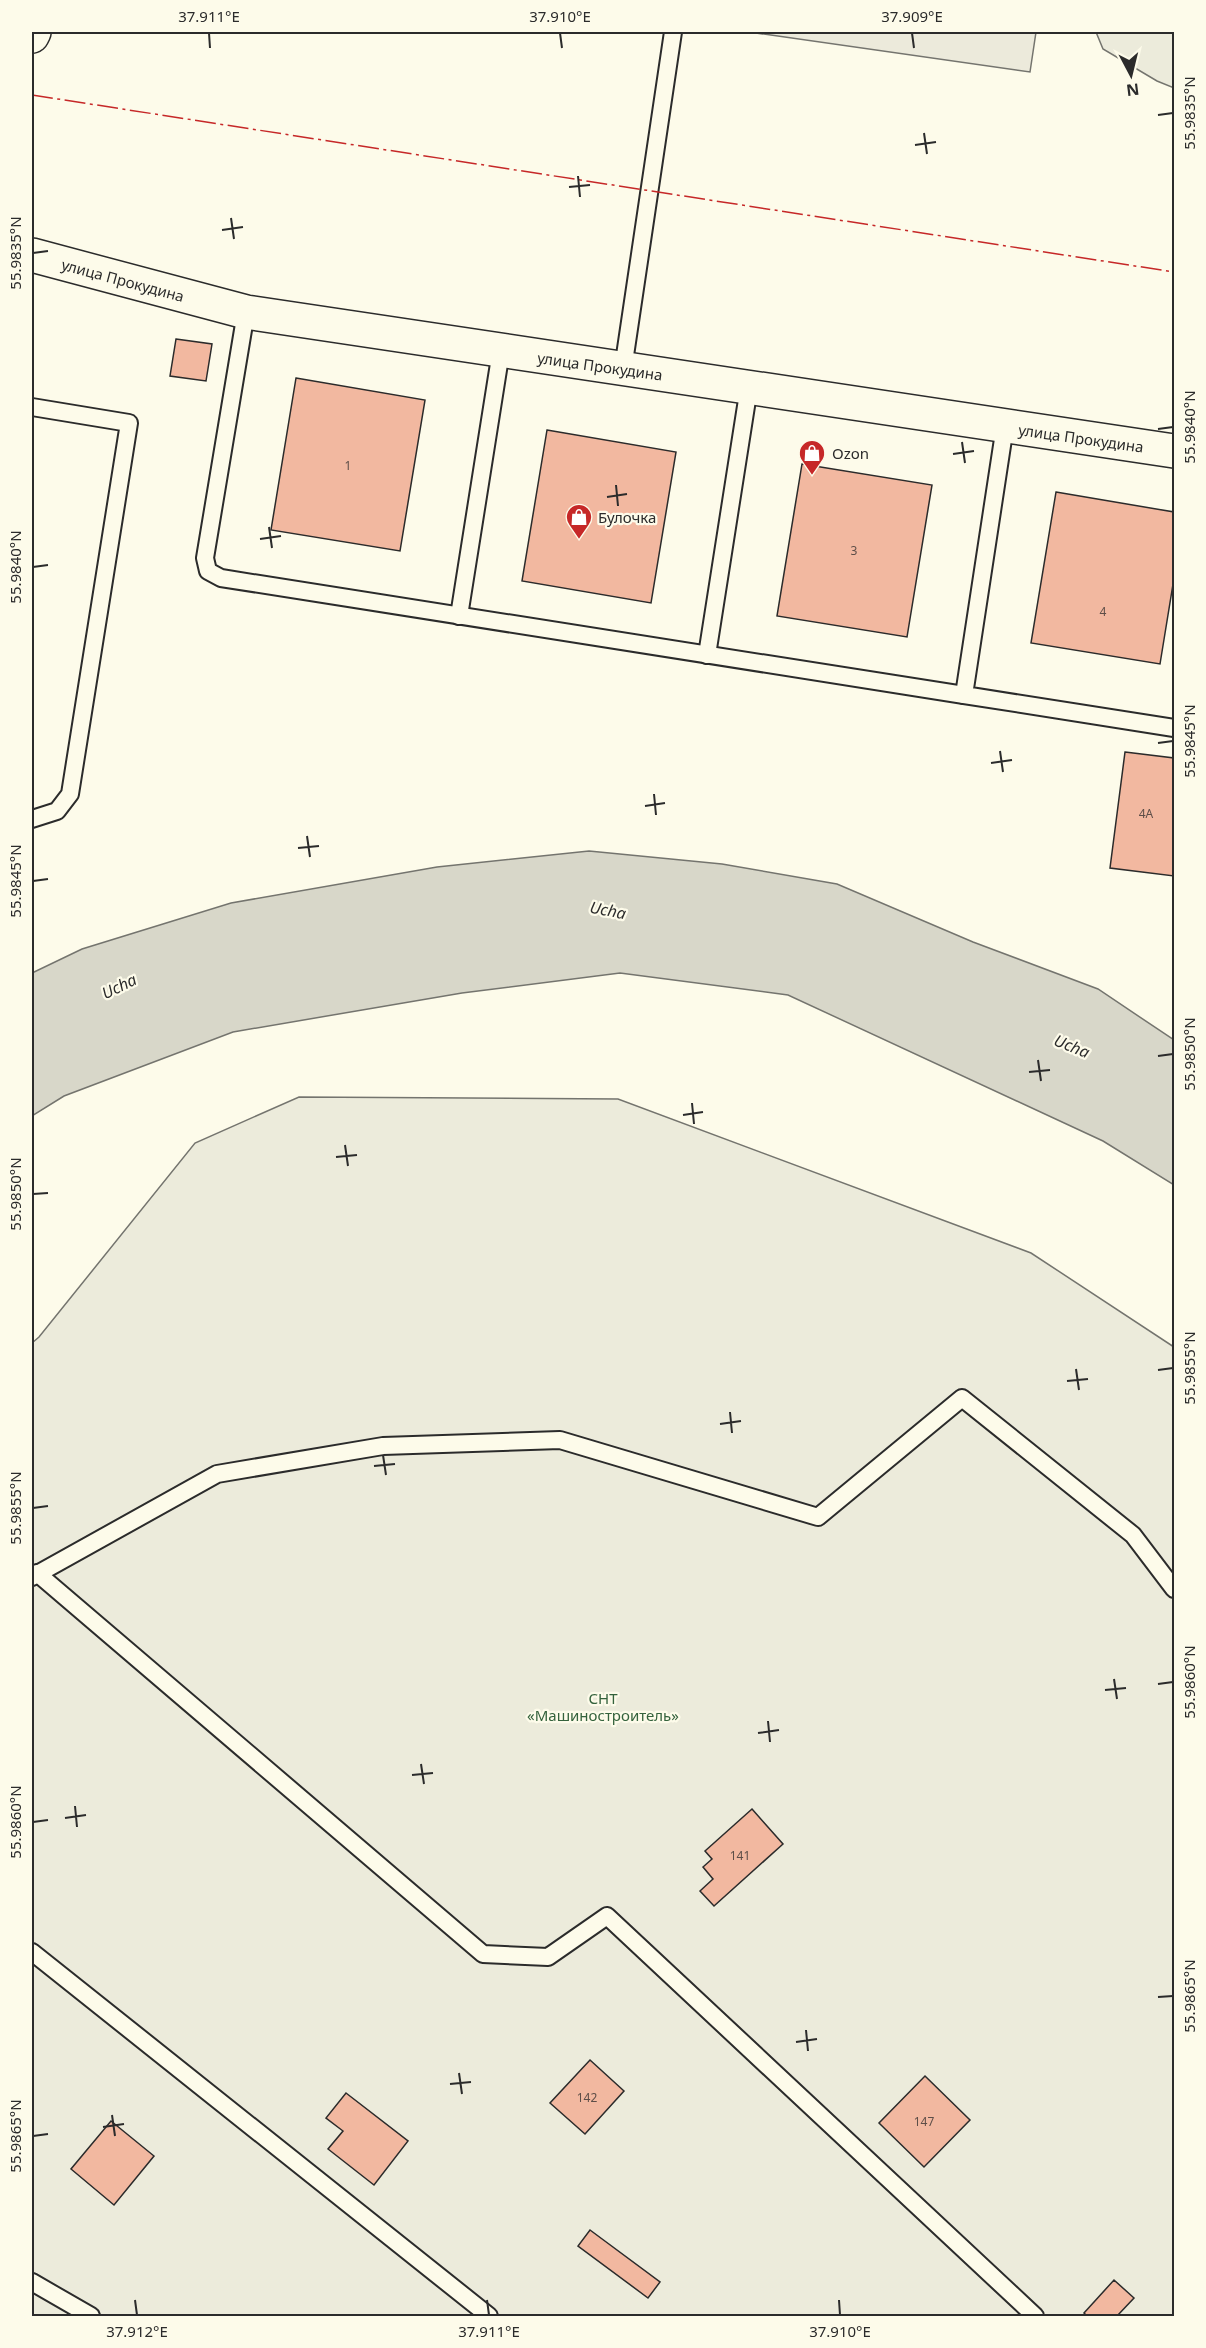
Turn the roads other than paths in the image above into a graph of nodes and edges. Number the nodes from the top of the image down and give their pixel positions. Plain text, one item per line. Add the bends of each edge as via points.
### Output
1 (34, 32) edge
2 (673, 32) edge
3 (32, 36) edge
4 (32, 255) edge
5 (246, 312) junction
6 (501, 351) junction
7 (623, 369) junction
8 (749, 387) junction
9 (32, 406) edge
10 (1005, 426) junction
11 (1174, 452) edge
12 (459, 616) junction
13 (707, 655) junction
14 (964, 695) junction
15 (1174, 728) edge
16 (32, 819) edge
17 (34, 1575) edge
18 (1174, 1589) edge
19 (32, 1952) edge
20 (32, 2282) edge
21 (92, 2316) edge
22 (489, 2316) edge
23 (1035, 2316) edge

1 - 3 street
2 - 7 lane
4 - 5 street, улица Прокудина
5 - 6 street, улица Прокудина
5 - 12 lane via 206,558 208,571 221,578
6 - 7 street, улица Прокудина
6 - 12 lane
7 - 8 street, улица Прокудина
8 - 10 street, улица Прокудина
8 - 13 lane
9 - 16 lane via 129,423 70,794 57,811
10 - 11 street, улица Прокудина
10 - 14 lane
12 - 13 lane
13 - 14 lane
14 - 15 lane
17 - 18 lane via 217,1474 383,1446 560,1440 818,1517 962,1398 1133,1535
17 - 23 lane via 483,1954 548,1957 607,1916
19 - 22 lane
20 - 21 lane

